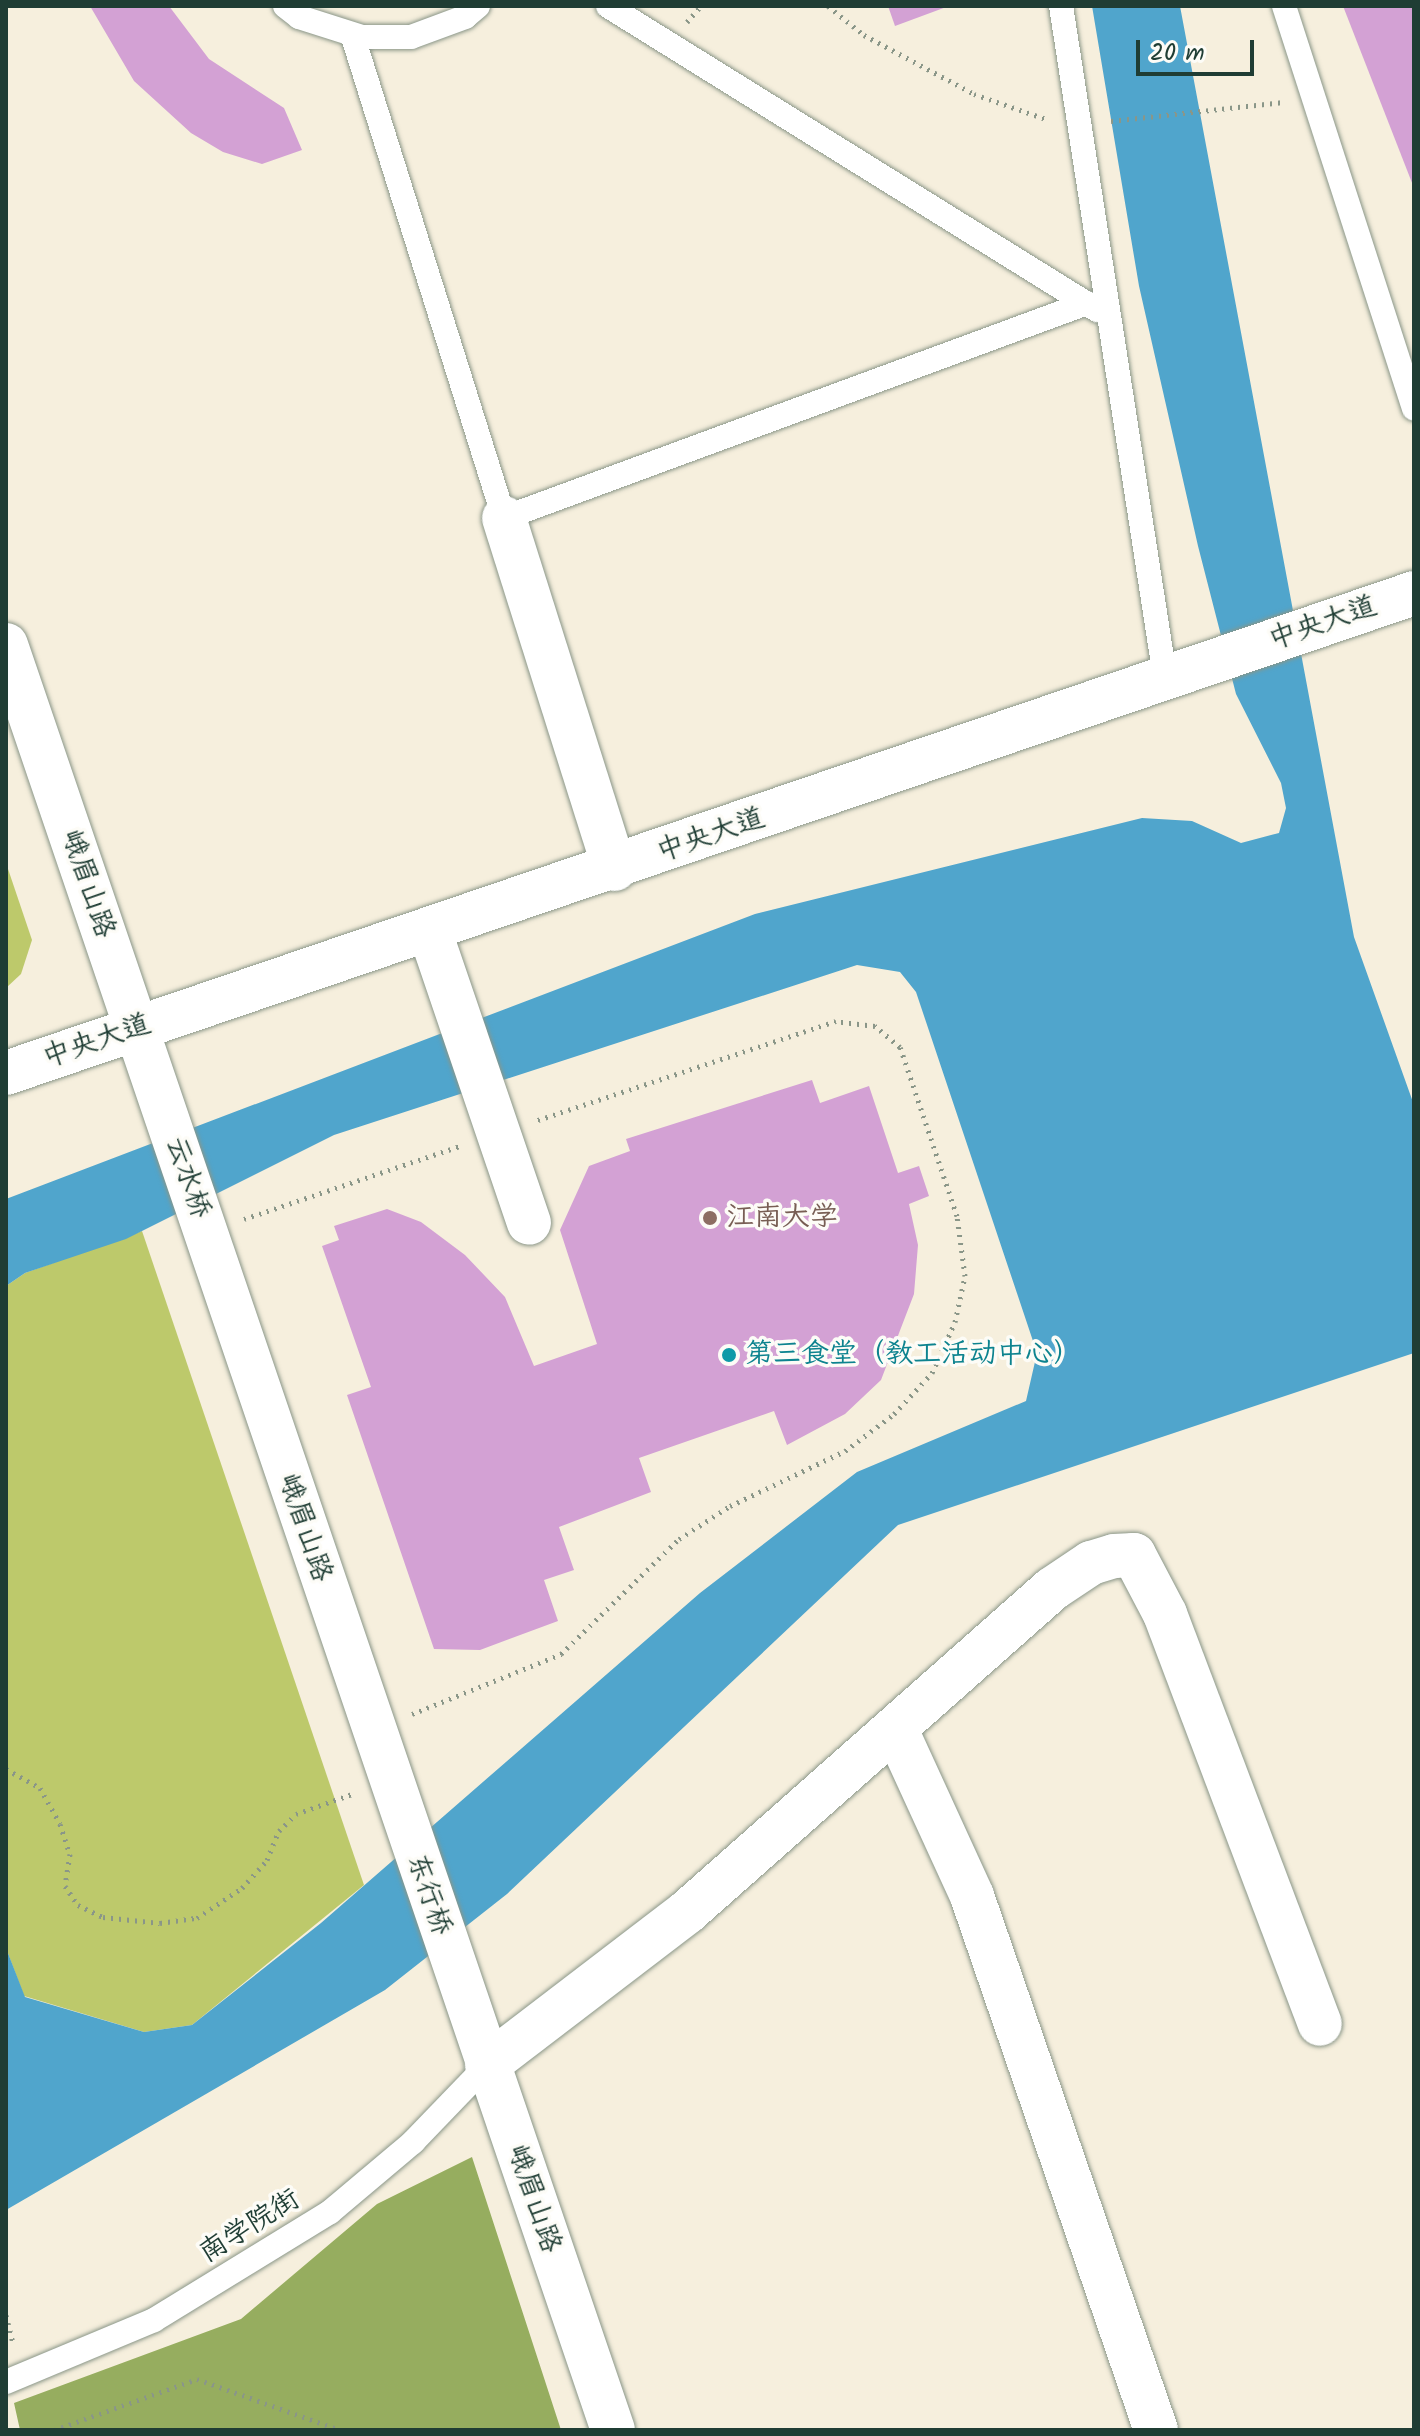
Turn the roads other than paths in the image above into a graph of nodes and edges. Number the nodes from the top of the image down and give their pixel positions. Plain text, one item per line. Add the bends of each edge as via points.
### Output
1 (285, 6) edge
2 (478, 6) edge
3 (608, 6) edge
4 (1061, 6) edge
5 (1284, 6) edge
6 (353, 37) junction
7 (1087, 303) junction
8 (1109, 318) junction
9 (1414, 409) edge
10 (504, 518) junction
11 (1414, 593) edge
12 (6, 645) edge
13 (1165, 677) junction
14 (615, 869) junction
15 (430, 932) junction
16 (136, 1028) junction
17 (6, 1073) edge
18 (168, 1124) joint
19 (529, 1223) dead end
20 (205, 1233) joint
21 (897, 1732) junction
22 (404, 1823) joint
23 (453, 1968) joint
24 (1320, 2024) dead end
25 (487, 2065) junction
26 (6, 2382) edge
27 (613, 2430) edge
28 (1156, 2430) edge

1 - 6 lane via 299,17
2 - 6 lane via 465,17 411,37
3 - 7 lane
4 - 8 lane
5 - 9 lane
6 - 10 lane
7 - 8 lane
7 - 10 lane
8 - 13 lane
10 - 14 street
11 - 13 street, 中央大道
12 - 16 street, 峨眉山路
13 - 14 street, 中央大道
14 - 15 street, 中央大道
15 - 16 street, 中央大道
15 - 19 street
16 - 17 street, 中央大道
16 - 18 street, 峨眉山路
18 - 20 street, 云水桥
20 - 22 street, 峨眉山路
21 - 24 street via 1052,1589 1091,1563 1134,1555 1165,1614
21 - 25 street via 687,1912
21 - 28 street via 972,1896
22 - 23 street, 东行桥
23 - 25 street, 峨眉山路
25 - 26 lane, 南学院街 via 413,2142 317,2220 154,2320
25 - 27 street, 峨眉山路

